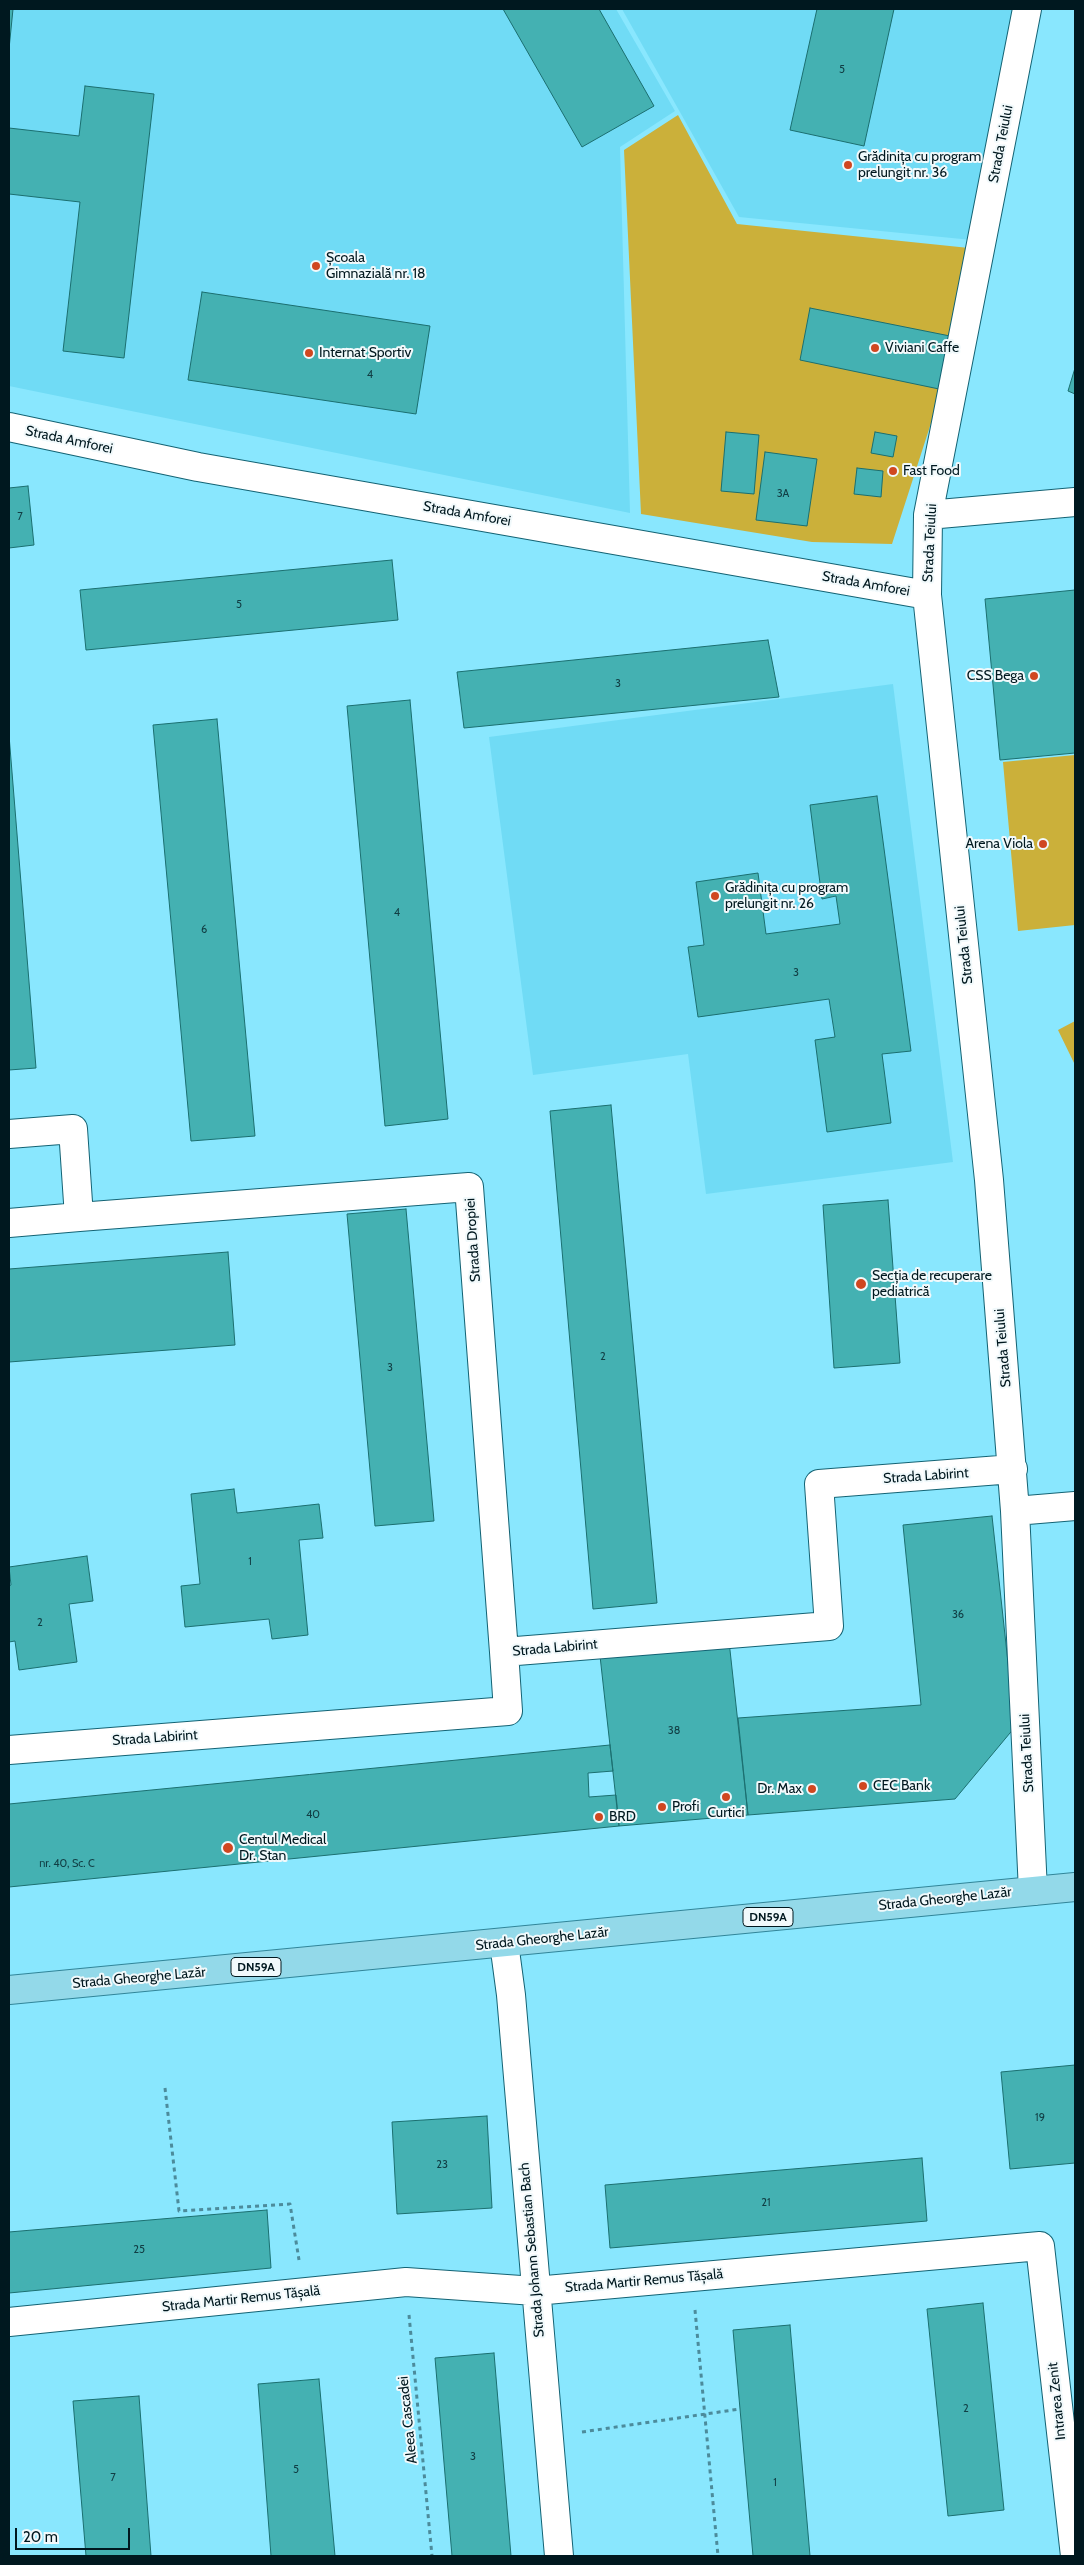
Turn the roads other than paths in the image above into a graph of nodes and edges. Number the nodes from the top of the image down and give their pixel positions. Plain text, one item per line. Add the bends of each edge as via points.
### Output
1 (1027, 9) edge
2 (9, 427) edge
3 (1075, 502) edge
4 (928, 515) junction
5 (927, 595) junction
6 (9, 1134) edge
7 (79, 1217) junction
8 (9, 1223) edge
9 (1012, 1470) junction
10 (1075, 1506) edge
11 (1016, 1511) junction
12 (504, 1652) junction
13 (9, 1750) edge
14 (1075, 1887) edge
15 (1033, 1891) junction
16 (504, 1943) junction
17 (9, 1990) edge
18 (1040, 2246) joint
19 (534, 2291) junction
20 (9, 2322) edge
21 (559, 2556) edge
22 (1075, 2556) edge

1 - 4 street, Strada Teiului
2 - 5 street, Strada Amforei via 198,468
3 - 4 street
4 - 5 street, Strada Teiului
5 - 9 street, Strada Teiului via 989,1180
6 - 7 street via 72,1129
7 - 8 street, Strada Dropiei
7 - 12 street, Strada Dropiei via 469,1187
9 - 11 street, Strada Teiului
9 - 12 street, Strada Labirint via 818,1484 829,1626
10 - 11 street
11 - 15 street, Strada Teiului
12 - 13 street, Strada Labirint via 508,1711
14 - 15 main road, Strada Gheorghe Lazăr / DN59A
15 - 16 main road, Strada Gheorghe Lazăr / DN59A
16 - 17 main road, Strada Gheorghe Lazăr / DN59A
16 - 19 street, Strada Johann Sebastian Bach
18 - 19 street, Strada Martir Remus Tășală
18 - 22 street, Intrarea Zenit
19 - 20 street, Strada Martir Remus Tășală via 406,2282
19 - 21 street, Strada Johann Sebastian Bach

